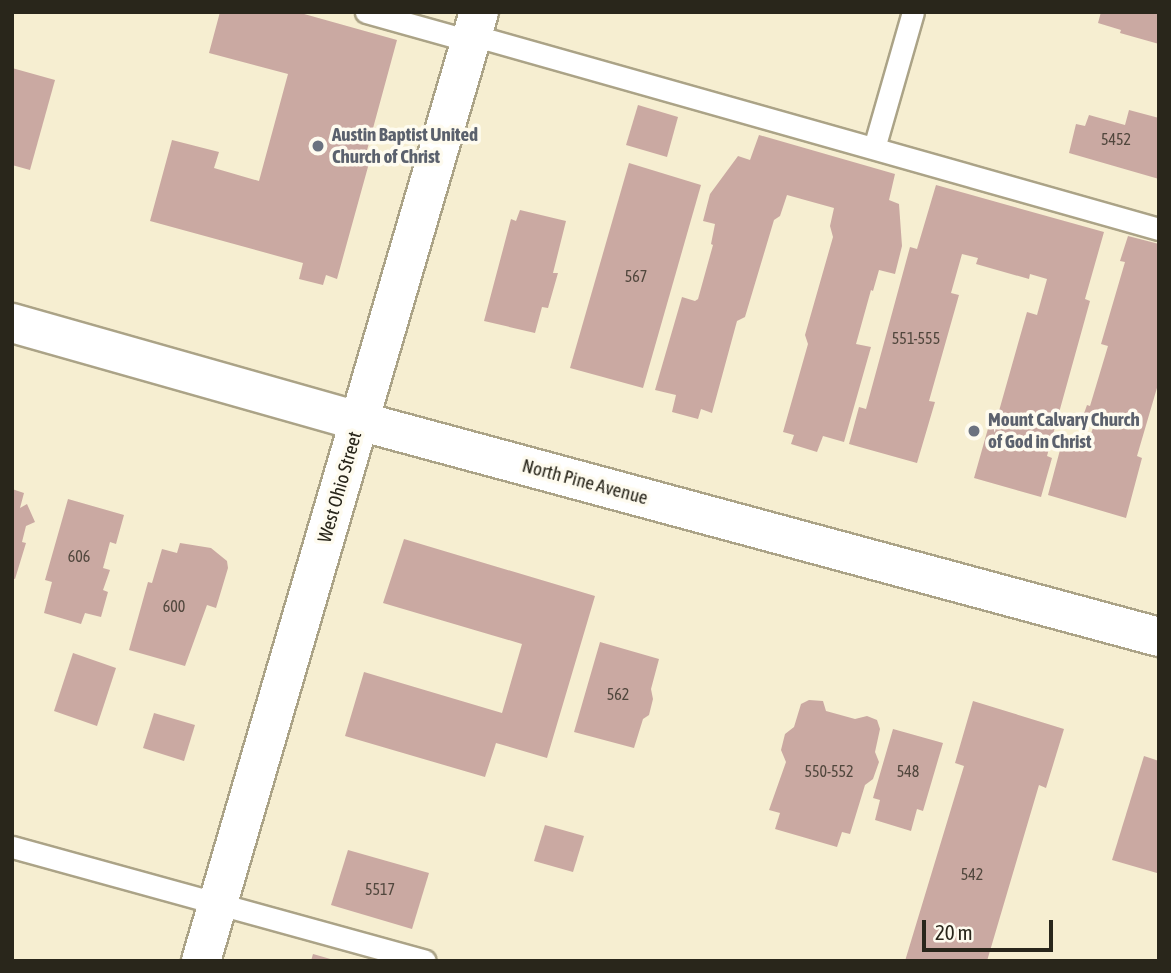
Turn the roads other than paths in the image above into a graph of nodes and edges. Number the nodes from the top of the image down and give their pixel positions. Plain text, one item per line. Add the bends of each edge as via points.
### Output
1 (366, 12) edge
2 (912, 12) edge
3 (474, 29) edge
4 (874, 148) junction
5 (1159, 229) edge
6 (12, 323) edge
7 (359, 421) junction
8 (1159, 637) edge
9 (12, 847) edge
10 (218, 905) junction
11 (201, 961) edge
12 (425, 961) edge

1 - 3 lane
2 - 4 lane
3 - 4 lane
3 - 7 street, West Ohio Street
4 - 5 lane
6 - 7 street, North Pine Avenue
7 - 8 street, North Pine Avenue
7 - 10 street, West Ohio Street
9 - 10 lane
10 - 11 street, West Ohio Street
10 - 12 lane

